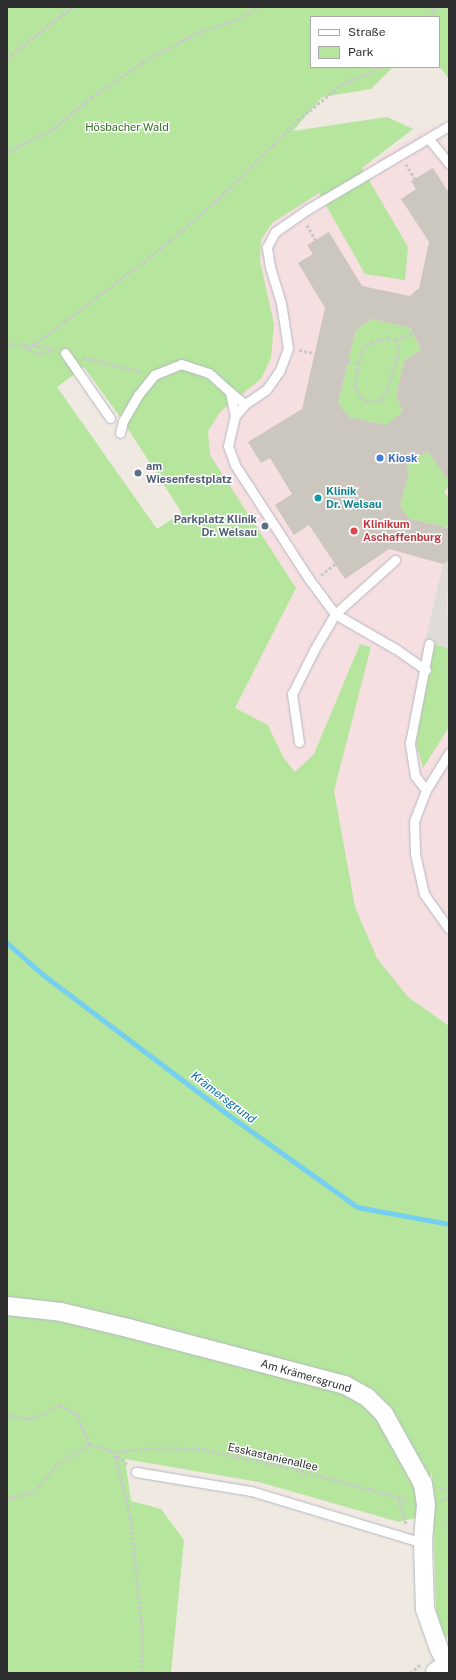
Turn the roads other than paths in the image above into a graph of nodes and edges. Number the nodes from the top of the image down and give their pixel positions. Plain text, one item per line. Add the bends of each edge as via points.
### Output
1 (449, 126) edge
2 (430, 139) junction
3 (449, 164) edge
4 (65, 353) road end
5 (230, 392) junction
6 (245, 404) junction
7 (235, 416) junction
8 (110, 418) dead end
9 (120, 433) dead end
10 (395, 560) dead end
11 (334, 614) junction
12 (429, 644) dead end
13 (426, 670) junction
14 (299, 742) dead end
15 (449, 753) edge
16 (426, 790) junction
17 (449, 929) edge
18 (7, 1306) edge
19 (136, 1472) road end
20 (423, 1543) junction
21 (445, 1667) edge

1 - 2 lane
2 - 3 lane
2 - 6 lane via 300,214 275,232 267,247 281,303 288,348 280,370 266,390
4 - 8 lane via 76,373
5 - 6 lane
5 - 7 lane
5 - 9 lane via 209,373 181,364 154,375 138,394 123,421
6 - 7 lane
7 - 11 lane via 228,446 235,465
10 - 11 lane
11 - 13 lane via 394,648
11 - 14 lane via 292,694
12 - 13 lane
13 - 16 lane via 410,743 415,776
15 - 16 lane
16 - 17 lane via 414,821 415,854 424,894
18 - 20 street, Am Krämersgrund via 76,1315 345,1385 367,1397 384,1414 423,1484 426,1505
19 - 20 lane via 251,1491
20 - 21 street, Am Krämersgrund via 425,1609

